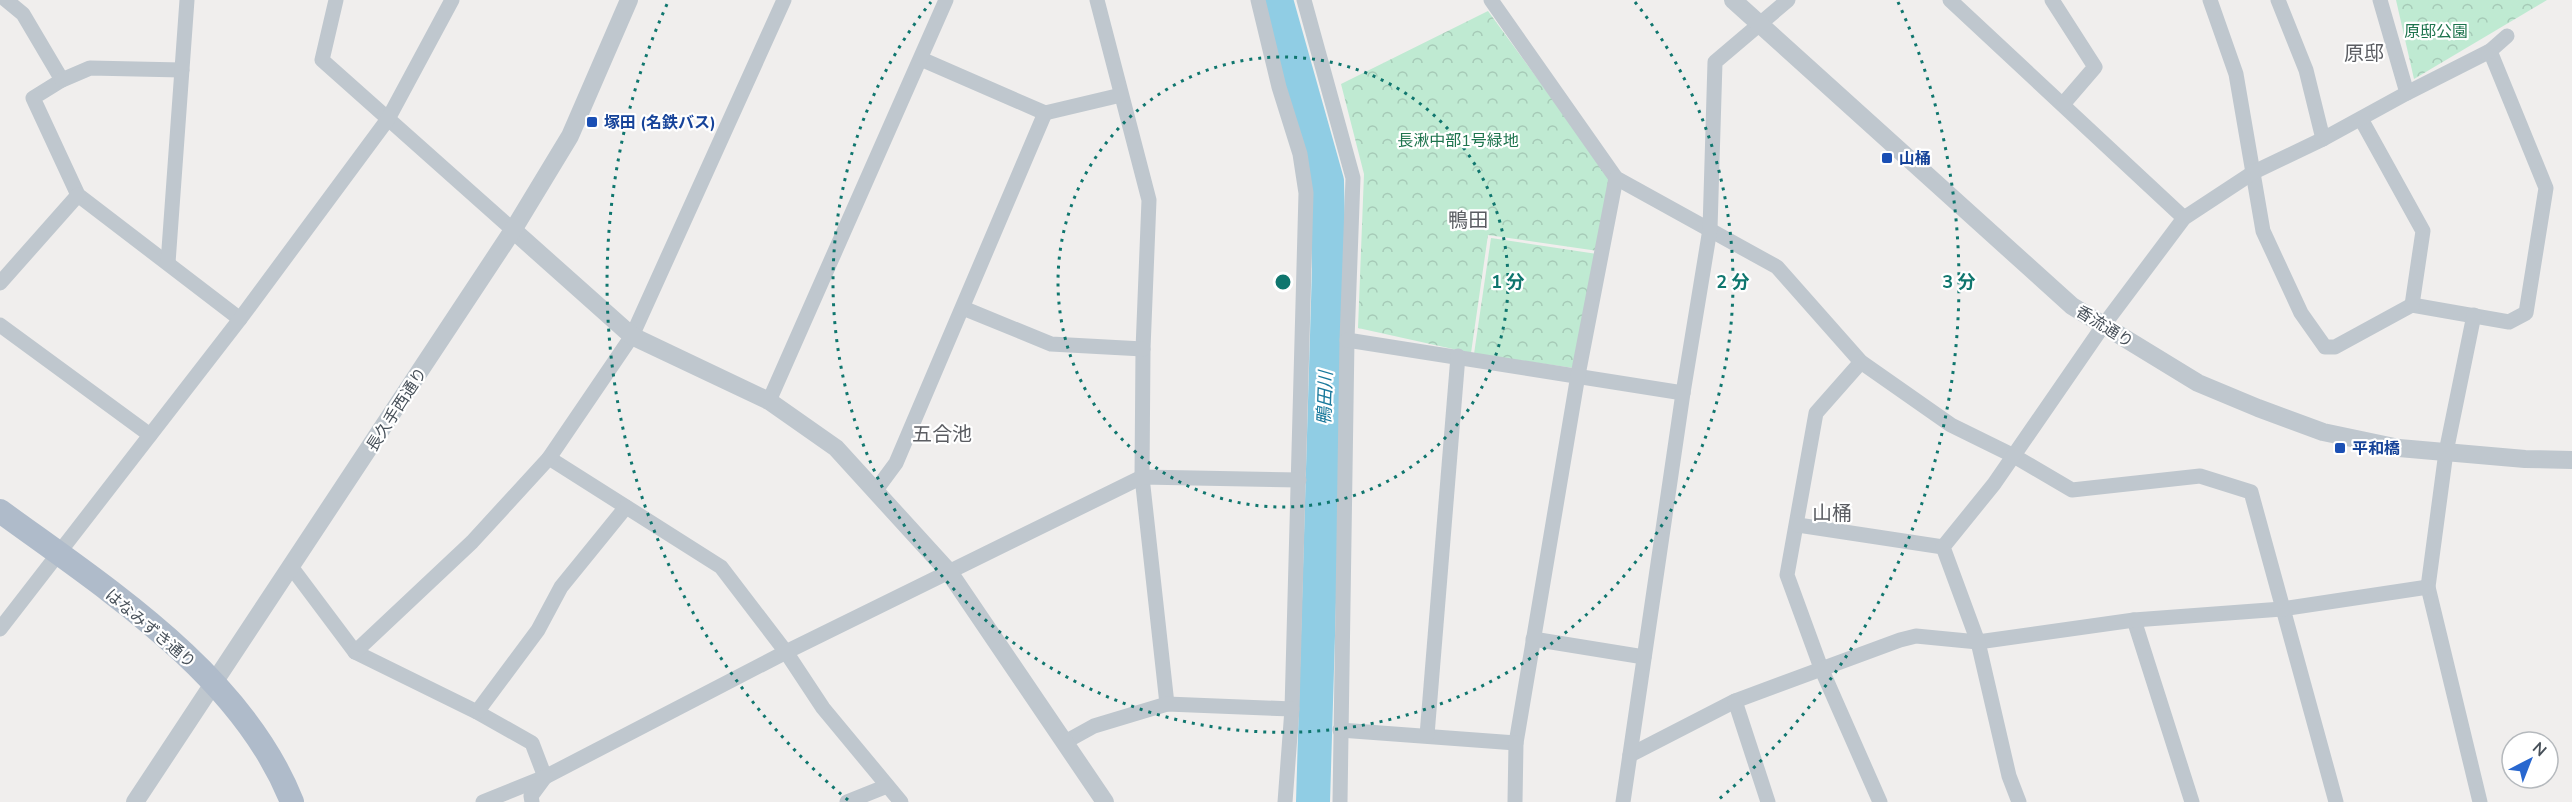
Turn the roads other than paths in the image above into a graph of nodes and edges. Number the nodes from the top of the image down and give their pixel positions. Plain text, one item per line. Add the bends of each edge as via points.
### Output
1 (6, 0) edge
2 (187, 0) edge
3 (336, 0) edge
4 (452, 0) edge
5 (629, 0) edge
6 (784, 0) edge
7 (946, 0) edge
8 (1097, 0) edge
9 (1258, 0) edge
10 (1304, 0) edge
11 (1491, 0) edge
12 (1733, 0) edge
13 (1788, 0) edge
14 (1950, 0) edge
15 (2052, 0) edge
16 (2210, 0) edge
17 (2278, 0) edge
18 (2380, 0) edge
19 (1759, 24) junction
20 (2507, 36) dead end
21 (2490, 51) junction
22 (921, 59) junction
23 (182, 70) junction
24 (62, 80) junction
25 (2407, 93) junction
26 (1121, 95) junction
27 (2064, 104) junction
28 (1045, 113) junction
29 (388, 119) junction
30 (2361, 119) junction
31 (2323, 139) junction
32 (2254, 172) junction
33 (1616, 178) junction
34 (78, 195) junction
35 (2184, 218) junction
36 (1710, 229) junction
37 (513, 230) junction
38 (168, 263) junction
39 (0, 283) edge
40 (2412, 305) junction
41 (963, 308) junction
42 (2474, 315) junction
43 (240, 319) junction
44 (0, 325) edge
45 (2103, 326) junction
46 (632, 336) junction
47 (1347, 340) junction
48 (1143, 349) junction
49 (1458, 356) junction
50 (1861, 362) junction
51 (1578, 375) junction
52 (1683, 393) junction
53 (769, 401) junction
54 (150, 435) junction
55 (2445, 452) junction
56 (2014, 456) junction
57 (549, 458) junction
58 (2572, 459) edge
59 (1142, 477) junction
60 (1299, 480) junction
61 (876, 490) junction
62 (626, 507) junction
63 (0, 511) edge
64 (1797, 525) junction
65 (1943, 547) junction
66 (60, 554) junction
67 (292, 568) junction
68 (948, 572) junction
69 (2428, 587) junction
70 (2282, 609) junction
71 (2134, 620) junction
72 (0, 629) edge
73 (1533, 639) junction
74 (1978, 642) junction
75 (355, 652) junction
76 (786, 652) junction
77 (1644, 657) junction
78 (1821, 668) junction
79 (212, 683) junction
80 (1735, 701) junction
81 (1167, 704) junction
82 (1292, 709) junction
83 (477, 711) junction
84 (1340, 729) junction
85 (1427, 735) junction
86 (1065, 742) junction
87 (1516, 743) junction
88 (1630, 755) junction
89 (545, 777) junction
90 (886, 786) junction
91 (135, 802) edge
92 (292, 802) edge
93 (483, 802) edge
94 (532, 802) edge
95 (847, 802) edge
96 (901, 802) edge
97 (1105, 802) edge
98 (1285, 802) edge
99 (1340, 802) edge
100 (1515, 802) edge
101 (1623, 802) edge
102 (1767, 802) edge
103 (1880, 802) edge
104 (2019, 802) edge
105 (2192, 802) edge
106 (2336, 802) edge
107 (2480, 802) edge

1 - 24 street via 23,14
2 - 23 street
3 - 29 street via 322,60
4 - 29 street
5 - 37 street, 長久手西通り via 570,136
6 - 46 street
7 - 22 street
8 - 26 street
9 - 60 street via 1300,154 1306,193
10 - 47 street via 1353,178
11 - 33 street
12 - 19 street, 香流通り
13 - 19 street
14 - 27 street
15 - 27 street via 2096,67
16 - 32 street via 2236,74
17 - 31 street via 2306,70
18 - 25 street
19 - 36 street via 1715,62
19 - 45 street, 香流通り via 2072,306
20 - 21 street
21 - 25 street
21 - 42 street via 2546,188 2526,313 2509,322
22 - 28 street
22 - 53 street
23 - 24 street via 90,68
23 - 38 street
24 - 34 street via 33,98
25 - 30 street
26 - 28 street
26 - 48 street via 1149,200
27 - 35 street
28 - 41 street
29 - 37 street
29 - 43 street
30 - 31 street
30 - 40 street via 2423,231
31 - 32 street
32 - 35 street
32 - 40 street via 2263,231 2301,313 2325,347 2335,347
33 - 36 street
33 - 51 street
34 - 38 street
34 - 39 street
35 - 45 street
36 - 50 street via 1777,267
36 - 52 street
37 - 46 street
37 - 67 street, 長久手西通り
38 - 43 street
40 - 42 street
41 - 48 street via 1051,344
41 - 61 street via 896,463
42 - 55 street
43 - 54 street
44 - 54 street
45 - 55 street, 香流通り via 2198,383 2323,432 2399,448
45 - 56 street
46 - 53 street
46 - 57 street
47 - 49 street
47 - 84 street
48 - 59 street
49 - 51 street
49 - 85 street
50 - 56 street via 1952,425
50 - 64 street via 1816,413
51 - 52 street
51 - 73 street
52 - 77 street
53 - 61 street via 836,448
54 - 66 street
55 - 58 street, 香流通り
55 - 69 street
56 - 65 street
56 - 70 street via 2072,490 2200,477 2251,492
57 - 62 street
57 - 75 street via 471,542
59 - 60 street
59 - 68 street
59 - 81 street
60 - 82 street
61 - 68 street
62 - 76 street via 721,567
62 - 83 street via 561,587 538,630
63 - 66 main road, はなみずき通り
64 - 65 street
64 - 78 street via 1787,575
65 - 74 street
66 - 72 street
66 - 79 main road, はなみずき通り via 187,654
67 - 75 street
67 - 79 street, 長久手西通り
68 - 76 street
68 - 86 street
69 - 70 street
69 - 107 street
70 - 71 street
70 - 106 street
71 - 74 street
71 - 105 street
73 - 77 street
73 - 87 street
74 - 78 street via 1916,636
74 - 104 street via 2009,776
75 - 83 street
76 - 89 street
76 - 90 street via 823,708
77 - 88 street
78 - 80 street
78 - 103 street
79 - 91 street, 長久手西通り
79 - 92 main road, はなみずき通り via 248,724 283,779
80 - 88 street
80 - 102 street
81 - 82 street
81 - 86 street via 1094,726
82 - 98 street
83 - 89 street via 532,743
84 - 85 street
84 - 99 street
85 - 87 street
86 - 97 street
87 - 100 street
88 - 101 street
89 - 93 street
89 - 94 street via 531,796
90 - 95 street
90 - 96 street

